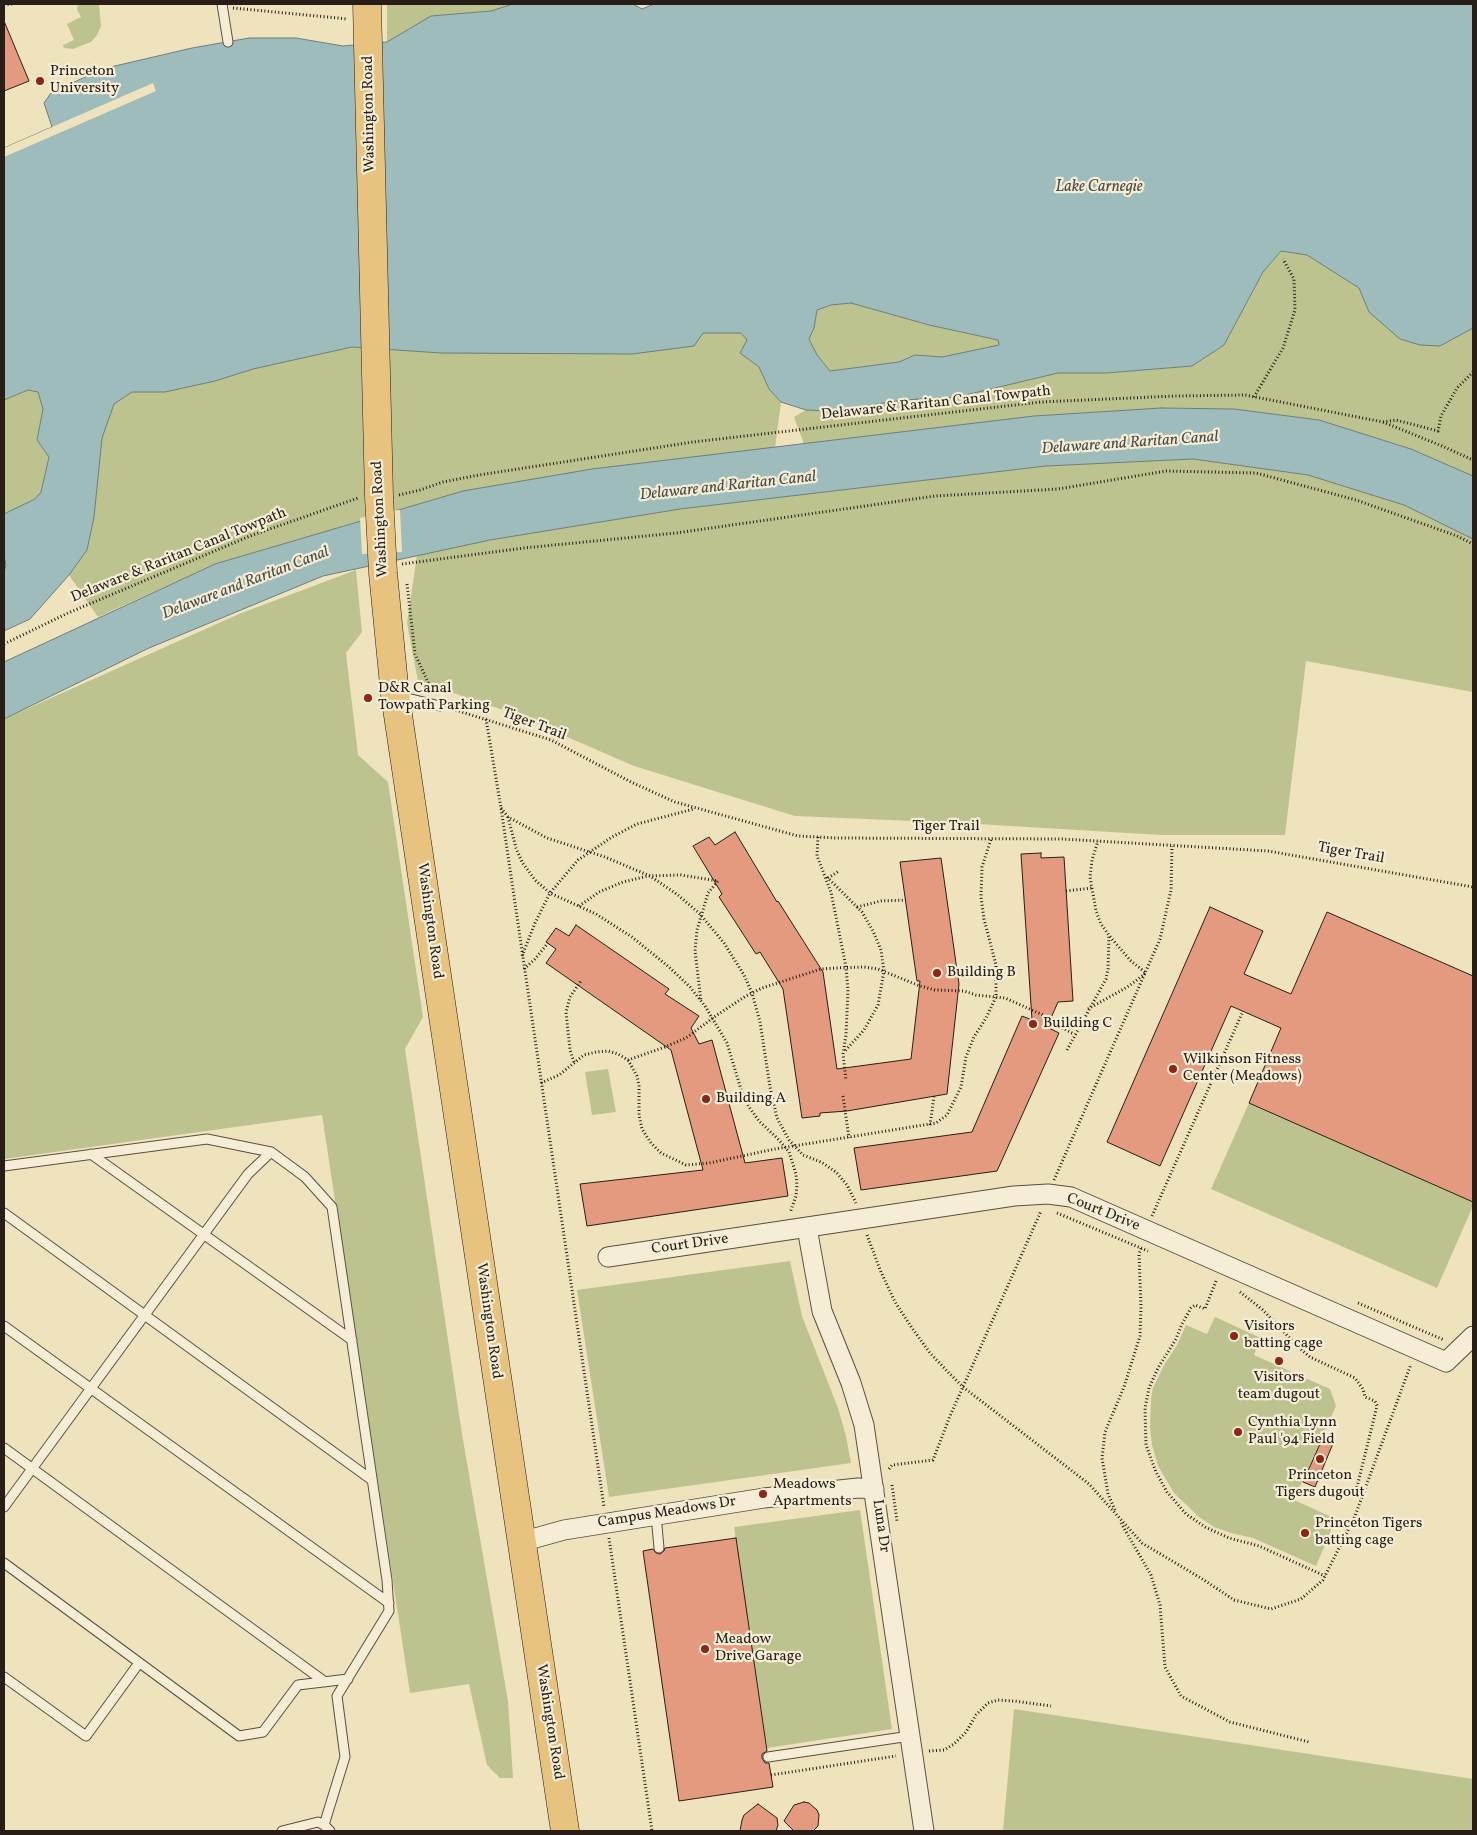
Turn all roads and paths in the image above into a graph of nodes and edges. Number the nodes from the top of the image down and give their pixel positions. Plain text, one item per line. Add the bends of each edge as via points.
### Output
1 (12, 4) edge
2 (4, 5) edge
3 (222, 6) edge
4 (362, 18) edge
5 (228, 42) dead end
6 (1283, 259) dead end
7 (1473, 372) edge
8 (1254, 397) junction
9 (1383, 422) junction
10 (1473, 460) edge
11 (381, 501) junction
12 (1473, 544) edge
13 (402, 573) dead end
14 (405, 581) dead end
15 (4, 644) edge
16 (395, 695) junction
17 (440, 706) junction
18 (486, 719) junction
19 (501, 808) junction
20 (696, 808) junction
21 (818, 837) junction
22 (991, 839) junction
23 (1098, 841) junction
24 (1172, 846) junction
25 (588, 852) junction
26 (839, 871) dead end
27 (825, 875) junction
28 (648, 876) junction
29 (828, 878) junction
30 (1473, 887) edge
31 (1092, 888) junction
32 (1066, 891) dead end
33 (906, 900) dead end
34 (579, 906) dead end
35 (857, 907) junction
36 (700, 914) junction
37 (1109, 935) junction
38 (548, 943) dead end
39 (522, 957) junction
40 (846, 967) junction
41 (524, 969) junction
42 (884, 971) junction
43 (1146, 973) junction
44 (581, 981) dead end
45 (752, 993) junction
46 (996, 996) junction
47 (701, 1001) dead end
48 (1088, 1009) junction
49 (1243, 1011) dead end
50 (1074, 1034) junction
51 (1066, 1050) dead end
52 (843, 1054) junction
53 (628, 1060) junction
54 (574, 1062) junction
55 (846, 1080) dead end
56 (540, 1082) junction
57 (843, 1096) dead end
58 (934, 1096) dead end
59 (930, 1125) junction
60 (849, 1138) junction
61 (794, 1146) junction
62 (271, 1152) junction
63 (91, 1154) junction
64 (4, 1166) edge
65 (1045, 1201) junction
66 (4, 1213) edge
67 (861, 1220) junction
68 (807, 1228) junction
69 (1147, 1230) junction
70 (204, 1233) junction
71 (1141, 1249) junction
72 (1149, 1252) dead end
73 (608, 1257) dead end
74 (1207, 1277) dead end
75 (1216, 1281) junction
76 (1225, 1285) dead end
77 (1234, 1289) dead end
78 (144, 1315) junction
79 (4, 1326) edge
80 (1423, 1331) dead end
81 (1473, 1336) edge
82 (352, 1340) junction
83 (1416, 1349) junction
84 (963, 1386) junction
85 (90, 1388) junction
86 (4, 1448) edge
87 (32, 1468) junction
88 (890, 1474) dead end
89 (372, 1480) junction
90 (883, 1485) junction
91 (1364, 1490) junction
92 (4, 1506) edge
93 (656, 1515) junction
94 (1117, 1515) junction
95 (897, 1521) dead end
96 (607, 1523) junction
97 (521, 1542) junction
98 (659, 1548) dead end
99 (4, 1564) edge
100 (1325, 1576) junction
101 (389, 1603) junction
102 (139, 1663) junction
103 (4, 1677) edge
104 (348, 1679) junction
105 (326, 1682) junction
106 (910, 1736) junction
107 (1309, 1742) dead end
108 (929, 1751) dead end
109 (768, 1757) dead end
110 (930, 1760) dead end
111 (327, 1828) edge
112 (282, 1831) edge
113 (565, 1831) edge
114 (652, 1831) edge
115 (924, 1831) edge

1 - 2 path
3 - 4 path
3 - 5 lane
4 - 11 main road, Washington Road
6 - 8 path via 1294,279 1295,310 1283,348
7 - 9 path via 1458,388 1442,416 1438,431 1396,420
8 - 9 path, Delaware & Raritan Canal Towpath
8 - 11 path, Delaware & Raritan Canal Towpath via 1175,396 1041,402 683,444 478,475
9 - 10 path, Delaware & Raritan Canal Towpath
11 - 15 path, Delaware & Raritan Canal Towpath via 250,536 68,613
11 - 16 main road, Washington Road via 382,553
12 - 13 path via 1356,500 1256,473 1166,471 1058,488 935,496 676,533 524,548 399,565
14 - 17 path via 414,654
16 - 17 lane
16 - 97 main road, Washington Road
17 - 18 path, Tiger Trail
18 - 19 path
18 - 20 path, Tiger Trail via 552,740 631,782
19 - 25 path via 508,817 547,838
19 - 39 path
20 - 21 path, Tiger Trail via 798,836
20 - 25 path via 637,824
21 - 22 path, Tiger Trail
21 - 27 path via 817,856
22 - 23 path, Tiger Trail
22 - 46 path via 982,866 981,897 996,965
23 - 24 path, Tiger Trail
23 - 31 path via 1092,860
24 - 30 path, Tiger Trail via 1272,852
24 - 43 path via 1171,890 1160,938
25 - 28 path
25 - 39 path via 550,893
26 - 29 path
27 - 29 path
27 - 40 path
28 - 34 path via 599,892
28 - 36 path
28 - 36 path via 681,875 718,881 708,893
29 - 35 path
31 - 32 path
31 - 37 path via 1096,911
33 - 35 path via 881,901
35 - 42 path via 873,931 881,950
36 - 45 path via 724,943
36 - 47 path via 695,951
37 - 43 path
37 - 48 path via 1106,979
38 - 41 path
39 - 41 path
40 - 42 path
40 - 45 path via 821,969
40 - 52 path via 848,990
41 - 56 path
42 - 46 path via 935,990
42 - 52 path via 878,1005 864,1030
43 - 48 path
43 - 65 path
44 - 54 path via 570,997 565,1020
45 - 53 path via 686,1038
45 - 61 path via 778,1118
46 - 50 path via 1043,1015
46 - 59 path via 971,1044 961,1087 947,1115
48 - 50 path
49 - 69 path
50 - 51 path
52 - 55 path
53 - 54 path via 618,1054 596,1052
53 - 61 path via 637,1076 642,1129 651,1143 674,1159 700,1165
54 - 56 path via 560,1075
56 - 96 path
57 - 60 path
58 - 59 path
59 - 60 path
60 - 61 path
61 - 67 path via 803,1155 836,1172 847,1185
62 - 63 lane via 207,1139
62 - 70 lane via 248,1174
62 - 82 lane via 304,1177 332,1207
63 - 64 lane
63 - 70 lane
65 - 67 street, Court Drive via 1014,1196
65 - 69 street, Court Drive via 1071,1197
65 - 71 path
65 - 84 path
66 - 78 lane
67 - 68 street, Court Drive
67 - 84 path via 895,1302 930,1353
68 - 73 street, Court Drive
68 - 90 street, Luna Dr via 822,1312 851,1383
69 - 71 path
69 - 83 street, Court Drive
70 - 78 lane
70 - 82 lane
71 - 72 path
71 - 94 path via 1140,1336 1105,1432 1102,1458 1108,1494
74 - 75 path
75 - 76 path
75 - 100 path via 1205,1309 1195,1305 1191,1308 1149,1388 1145,1408 1146,1445 1167,1492 1192,1518 1229,1538 1259,1546
77 - 91 path via 1251,1299 1298,1347 1355,1378 1365,1397 1375,1401 1377,1406 1357,1487
78 - 85 lane
78 - 89 lane
79 - 85 lane
80 - 83 path
81 - 83 street, Court Drive via 1446,1362
82 - 89 lane
83 - 91 path
84 - 88 path via 933,1460 892,1465 888,1468
84 - 94 path via 1090,1484
85 - 87 lane
85 - 101 lane
86 - 87 lane
87 - 92 lane
87 - 105 lane
89 - 101 lane
90 - 93 street, Campus Meadows Dr via 764,1498
90 - 95 path
90 - 106 street, Luna Dr
91 - 100 path via 1355,1516
93 - 96 street, Campus Meadows Dr
93 - 98 lane
94 - 100 path via 1142,1543 1234,1600 1271,1609 1302,1599
94 - 107 path via 1151,1575 1160,1605 1165,1667 1181,1696 1230,1722
96 - 97 street, Campus Meadows Dr
96 - 114 path
97 - 113 main road, Washington Road
99 - 102 lane
101 - 104 lane via 389,1611
102 - 103 lane via 86,1736
102 - 105 lane via 239,1736 264,1732 298,1685
104 - 105 lane
104 - 111 lane via 337,1696 345,1757
106 - 109 lane
106 - 115 street, Luna Dr
108 - 110 path
111 - 112 lane via 318,1822

